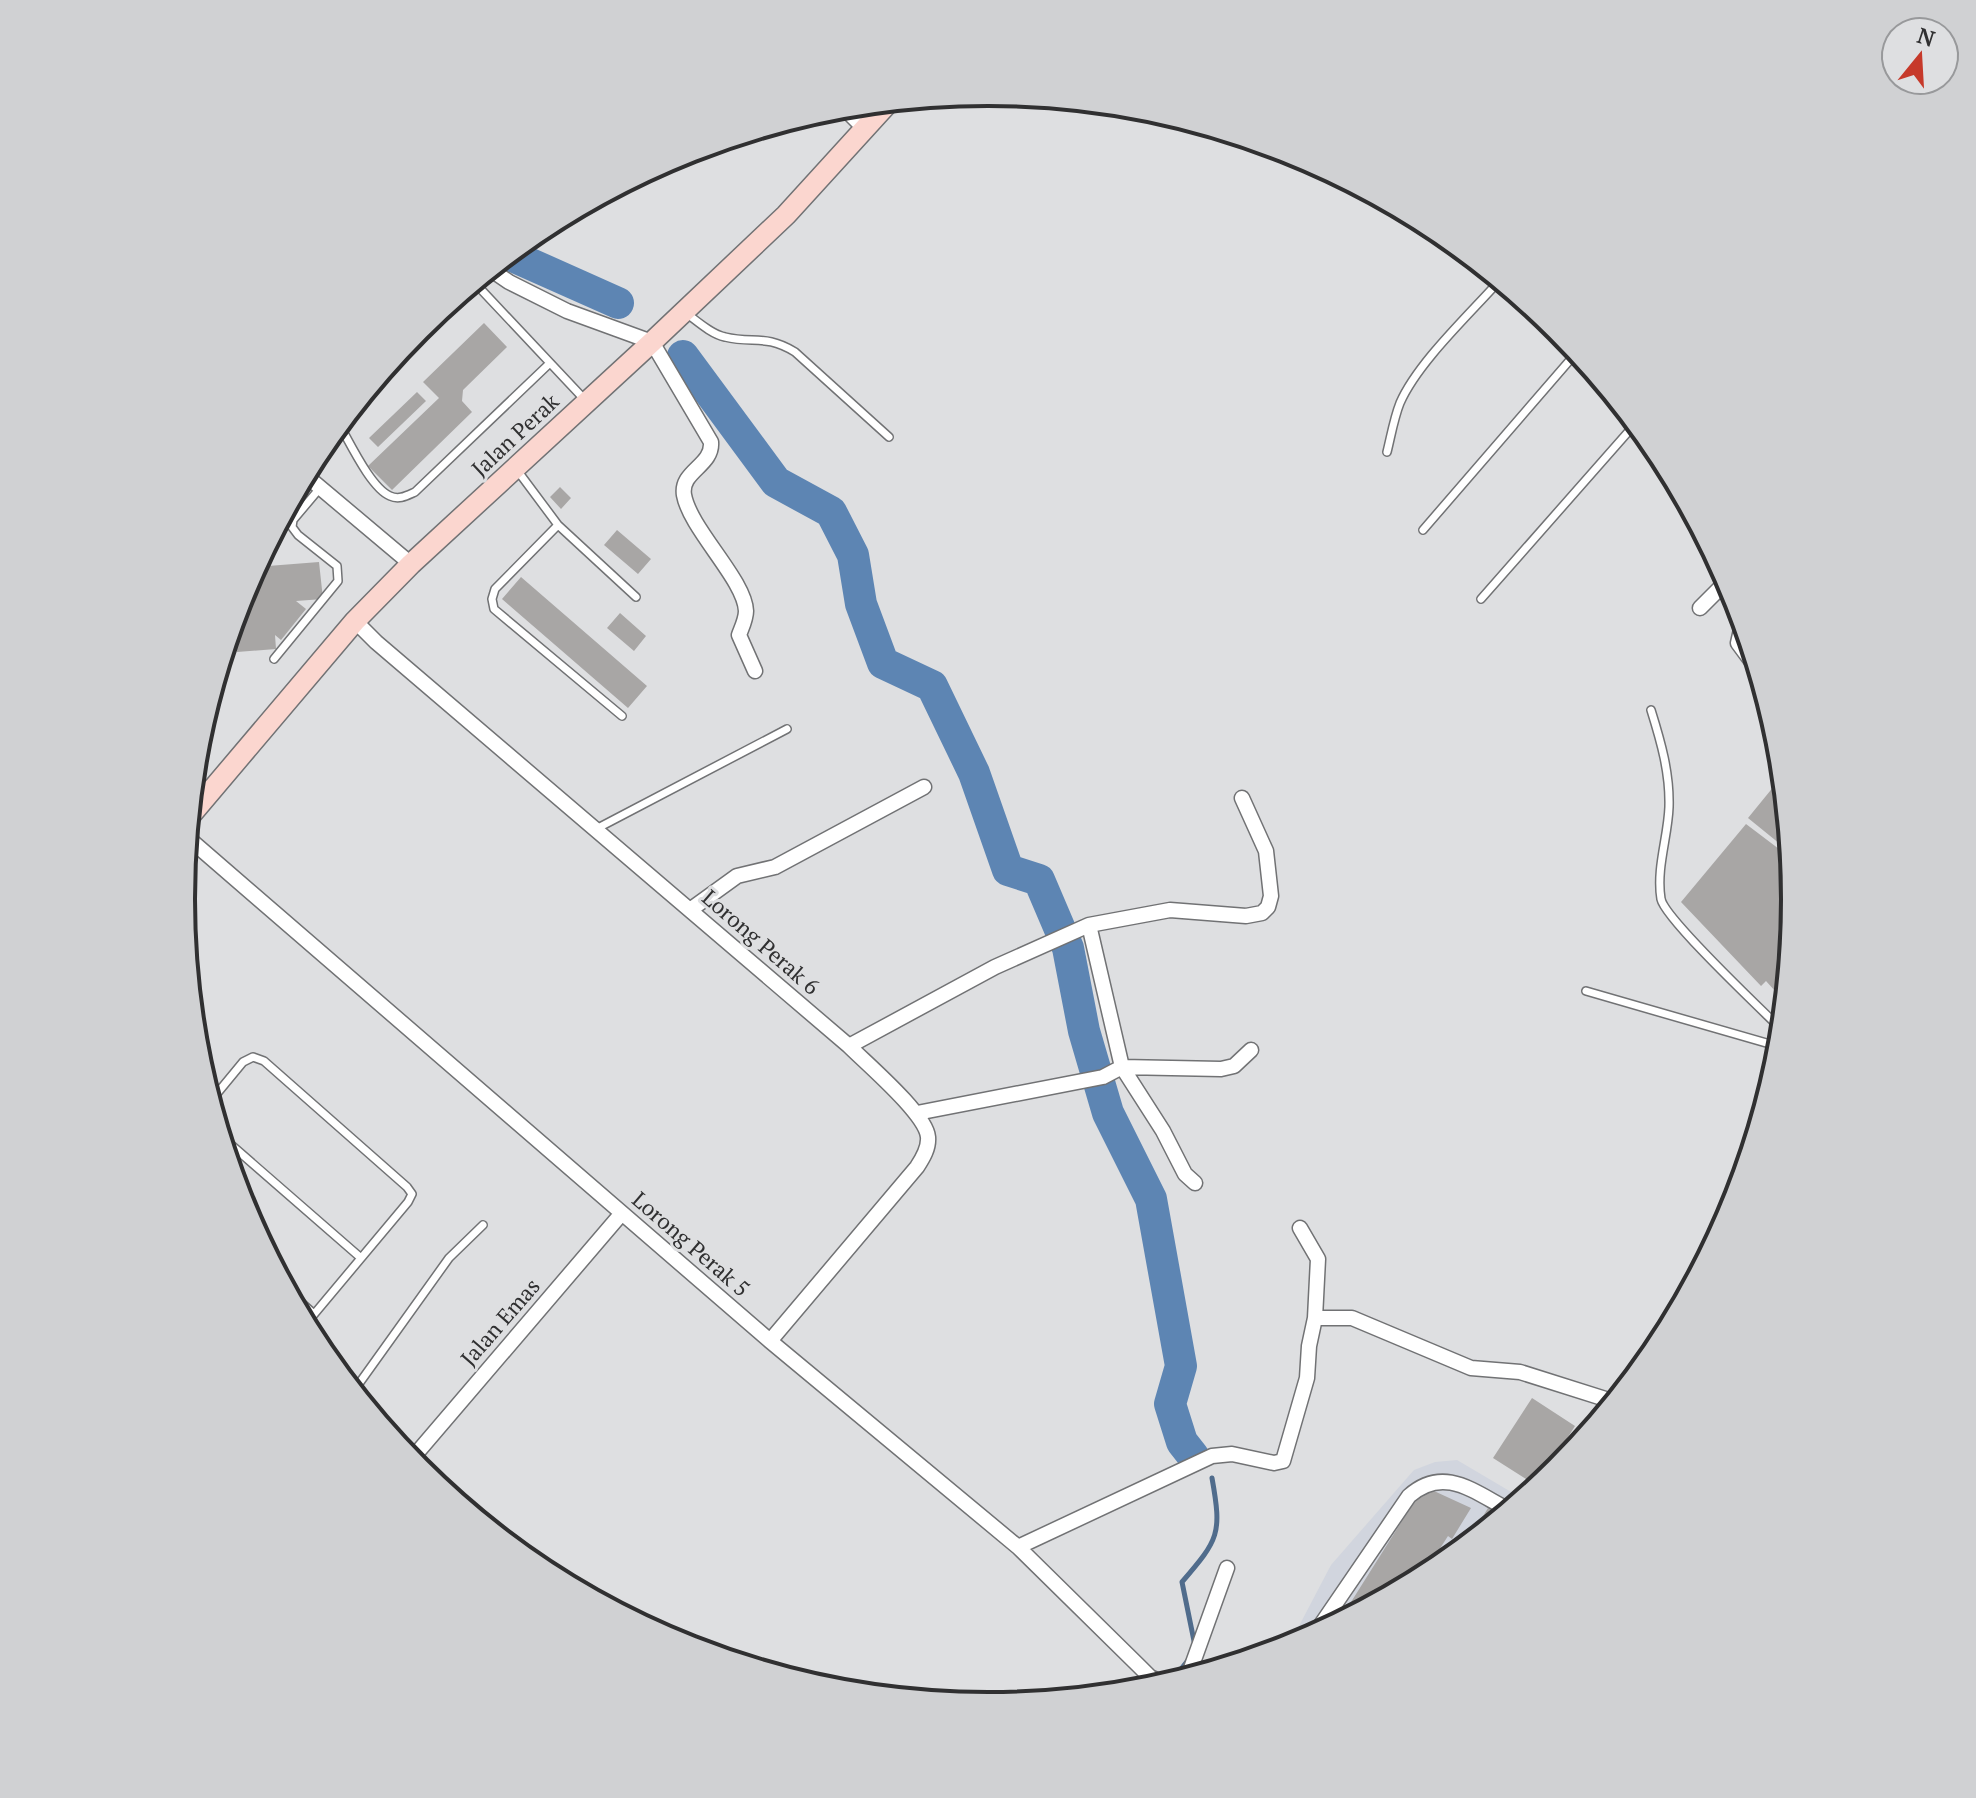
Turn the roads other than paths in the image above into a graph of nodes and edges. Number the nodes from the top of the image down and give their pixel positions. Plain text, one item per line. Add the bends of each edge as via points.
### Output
1 (877, 114) edge
2 (854, 118) edge
3 (864, 128) junction
4 (499, 275) edge
5 (1493, 288) edge
6 (481, 290) edge
7 (684, 312) junction
8 (652, 342) junction
9 (1570, 360) edge
10 (550, 363) junction
11 (587, 402) junction
12 (1628, 432) edge
13 (346, 435) edge
14 (889, 437) dead end
15 (1387, 452) dead end
16 (515, 468) junction
17 (314, 482) edge
18 (320, 488) junction
19 (558, 525) junction
20 (1423, 530) dead end
21 (411, 564) junction
22 (1718, 590) edge
23 (636, 597) dead end
24 (1481, 599) dead end
25 (1700, 608) dead end
26 (355, 621) junction
27 (274, 659) dead end
28 (755, 671) dead end
29 (1651, 710) dead end
30 (622, 716) dead end
31 (787, 729) dead end
32 (924, 787) dead end
33 (1242, 798) dead end
34 (201, 803) edge
35 (596, 829) junction
36 (197, 846) edge
37 (690, 910) junction
38 (1089, 925) junction
39 (1586, 991) dead end
40 (1771, 1019) edge
41 (1768, 1043) edge
42 (849, 1046) junction
43 (1251, 1050) dead end
44 (1122, 1067) junction
45 (219, 1091) edge
46 (917, 1113) junction
47 (235, 1149) edge
48 (1195, 1183) dead end
49 (622, 1213) junction
50 (483, 1225) dead end
51 (1300, 1228) dead end
52 (361, 1258) junction
53 (311, 1312) edge
54 (314, 1314) joint
55 (1315, 1318) junction
56 (770, 1341) junction
57 (360, 1383) edge
58 (1603, 1398) edge
59 (420, 1453) edge
60 (1499, 1505) edge
61 (1018, 1547) junction
62 (1227, 1568) dead end
63 (1334, 1612) edge
64 (1192, 1665) edge
65 (1149, 1676) edge

1 - 3 street, Jalan Perak
2 - 3 street
3 - 7 street, Jalan Perak via 786,215
4 - 8 street via 567,311
5 - 15 lane via 1407,391
6 - 10 lane
7 - 8 street, Jalan Perak
7 - 14 lane via 725,337 768,339 788,347
8 - 11 street, Jalan Perak
8 - 28 street via 711,442 709,458 685,482 684,493 744,600 739,635
9 - 20 lane
10 - 11 lane
10 - 13 lane via 415,492 400,498 375,483
11 - 16 street, Jalan Perak
12 - 24 lane
16 - 19 lane
16 - 21 street, Jalan Perak
17 - 18 street
18 - 21 street
18 - 27 lane via 292,527 337,566 338,581
19 - 23 lane
19 - 30 lane via 495,589 494,609
21 - 26 street, Jalan Perak
22 - 25 street
26 - 34 street, Jalan Perak
26 - 35 street, Lorong Perak 6
29 - 40 lane via 1665,756 1669,806 1661,902
31 - 35 lane
32 - 37 street via 775,867 737,876
33 - 38 street via 1266,851 1271,896 1262,913 1170,910
35 - 37 street, Lorong Perak 6
36 - 49 street, Lorong Perak 5
37 - 42 street, Lorong Perak 6
38 - 42 street via 995,967
38 - 44 street
39 - 41 lane
42 - 46 street, Lorong Perak 6
43 - 44 street via 1234,1066 1221,1069
44 - 46 street via 1103,1077
44 - 48 street
45 - 52 lane via 243,1062 253,1057 264,1061 407,1187 412,1194 408,1202
46 - 56 street via 928,1136 926,1154
47 - 52 lane
49 - 56 street, Lorong Perak 5
49 - 59 street, Jalan Emas
50 - 57 lane via 449,1258
51 - 55 street via 1318,1259
52 - 54 lane
53 - 54 lane
55 - 58 street via 1352,1318 1471,1368 1520,1372
55 - 61 street via 1307,1378 1283,1461 1212,1456
56 - 61 street, Lorong Perak 5
60 - 63 street via 1461,1485 1421,1485
61 - 65 street, Lorong Perak 5
62 - 64 street

